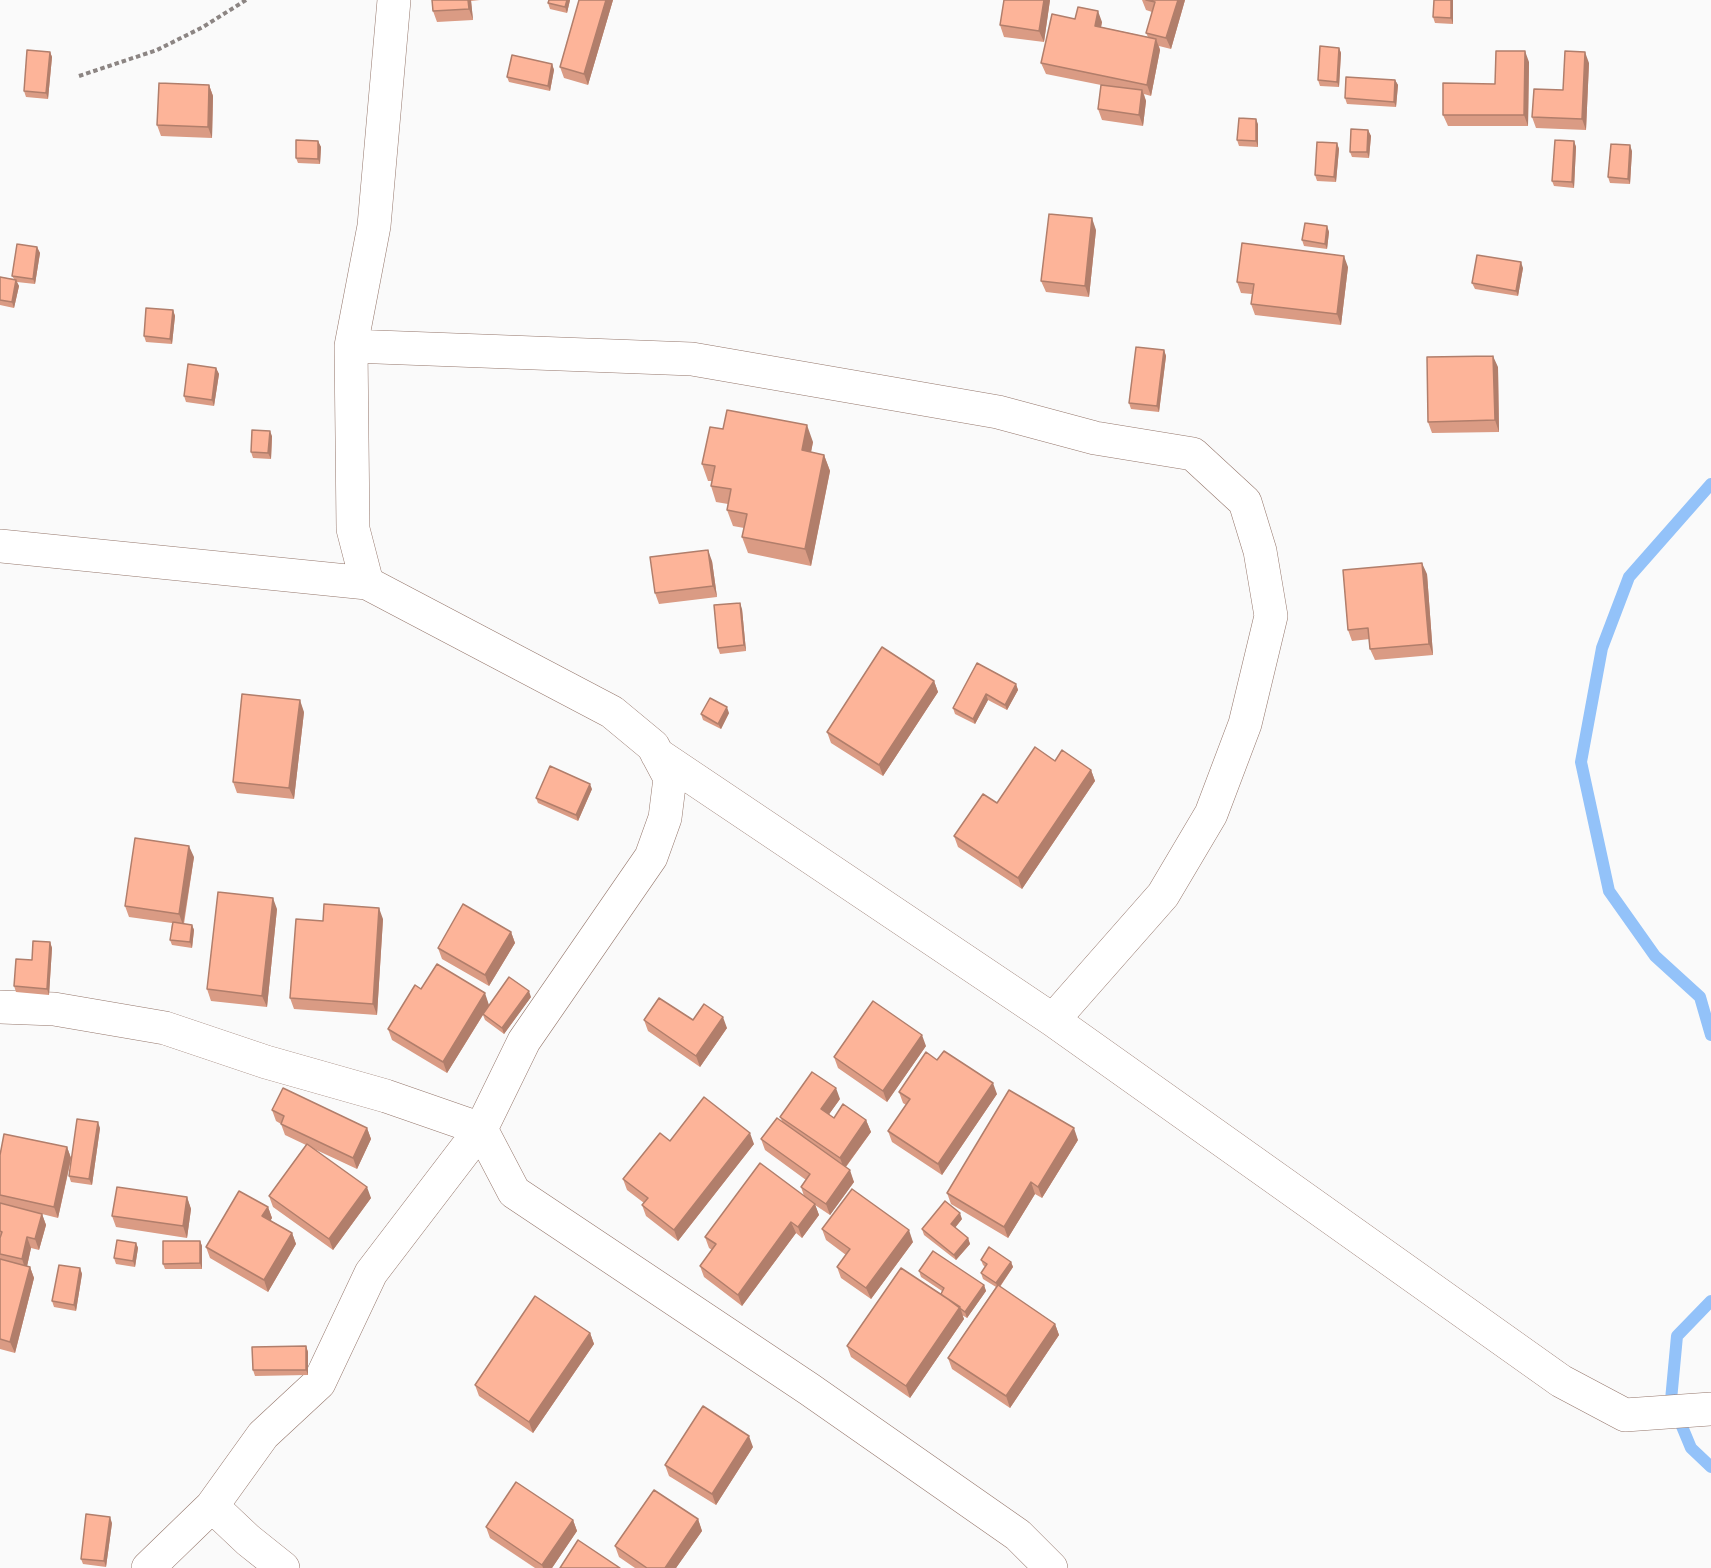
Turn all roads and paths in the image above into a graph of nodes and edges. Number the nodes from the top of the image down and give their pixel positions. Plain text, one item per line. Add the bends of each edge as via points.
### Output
1 (246, 0) edge
2 (394, 0) edge
3 (79, 76) dead end
4 (351, 346) junction
5 (0, 546) edge
6 (367, 583) junction
7 (657, 754) junction
8 (0, 1007) edge
9 (1053, 1020) junction
10 (481, 1129) junction
11 (1708, 1409) edge
12 (213, 1506) junction
13 (148, 1568) edge
14 (283, 1568) edge
15 (1051, 1568) edge

1 - 3 path via 157,50
2 - 4 street via 374,226
4 - 6 street via 353,529
4 - 9 street via 692,359 998,412 1095,438 1193,454 1245,502 1260,551 1271,616 1245,724 1211,814 1163,895
5 - 6 street
6 - 7 street via 612,712 653,746
7 - 9 street
7 - 10 street via 670,778 665,818 651,857 524,1041
8 - 10 street via 54,1009 165,1028
9 - 11 street via 1561,1381 1625,1415
10 - 12 street via 370,1273 319,1383 263,1435
10 - 15 street via 514,1192 809,1389 1018,1535
12 - 13 street
12 - 14 street

